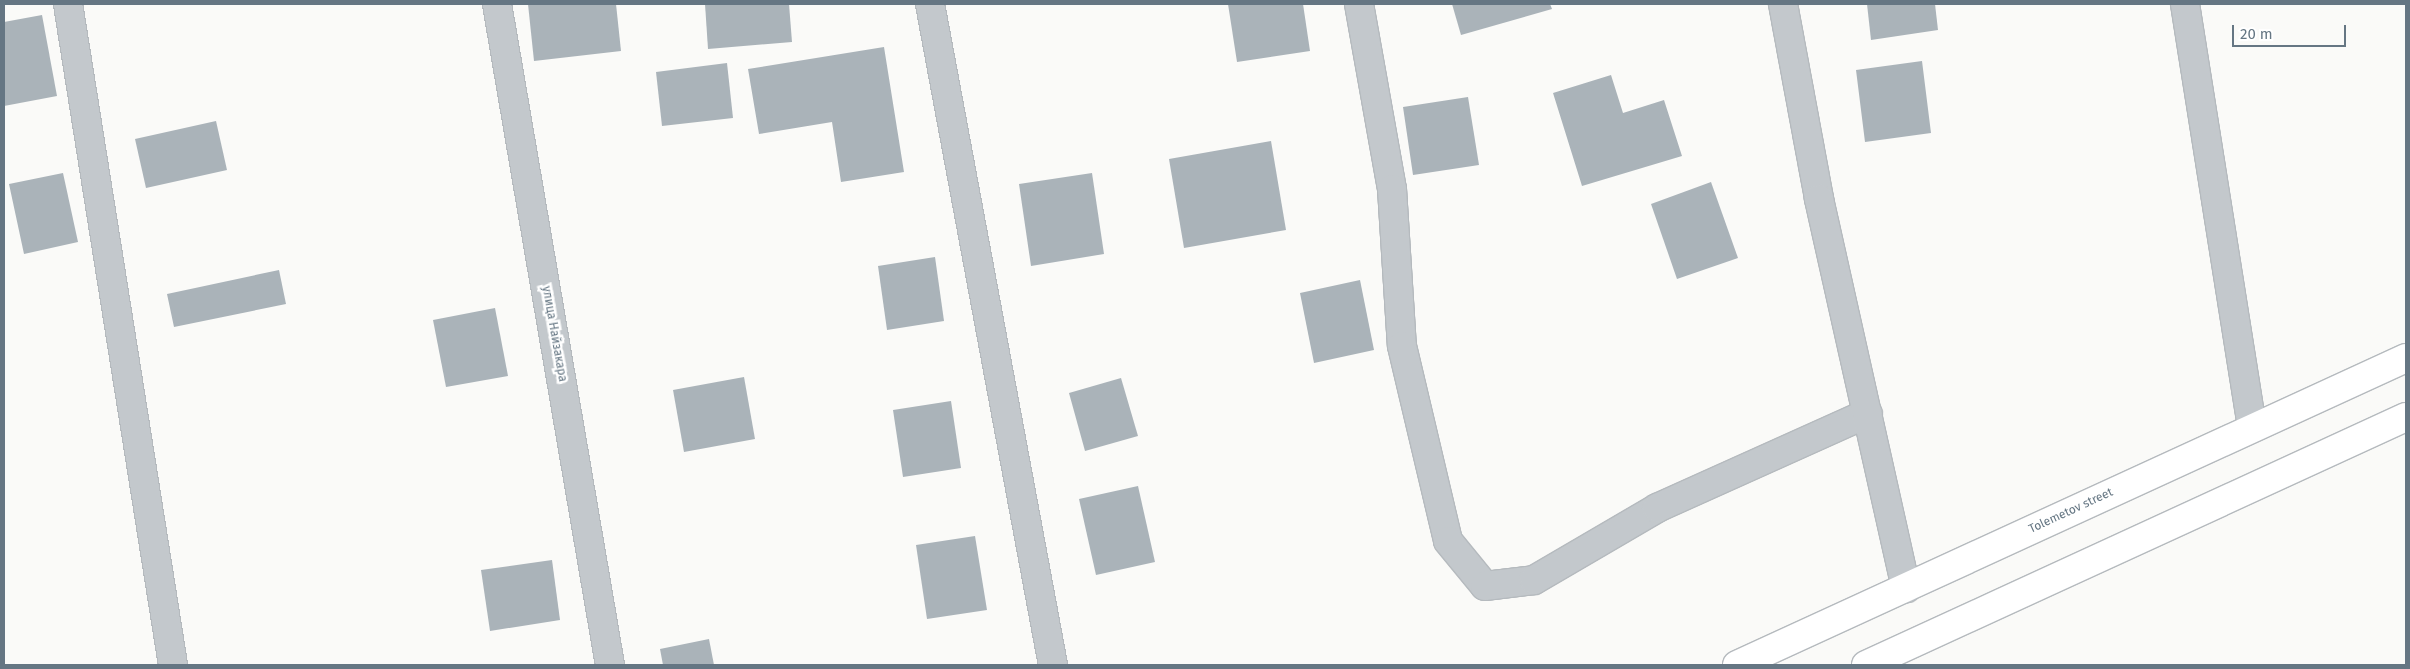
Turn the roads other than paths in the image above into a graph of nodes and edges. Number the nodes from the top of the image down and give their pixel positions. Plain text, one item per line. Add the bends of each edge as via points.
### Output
1 (68, 4) edge
2 (497, 4) edge
3 (930, 4) edge
4 (1359, 4) edge
5 (1783, 4) edge
6 (2185, 4) edge
7 (2406, 358) edge
8 (1868, 413) junction
9 (2406, 417) edge
10 (2252, 428) junction
11 (1906, 588) junction
12 (173, 665) edge
13 (610, 665) edge
14 (1053, 665) edge
15 (1737, 665) edge
16 (1866, 665) edge

1 - 12 street
2 - 13 street, улица Найзакара
3 - 14 street
4 - 8 street via 1392,189 1402,346 1448,541 1485,586 1534,580 1657,508
5 - 8 street via 1819,200
6 - 10 street
7 - 10 main road, Tolemetov street
8 - 11 street
9 - 16 main road
10 - 11 main road, Tolemetov street
11 - 15 main road, Tolemetov street

